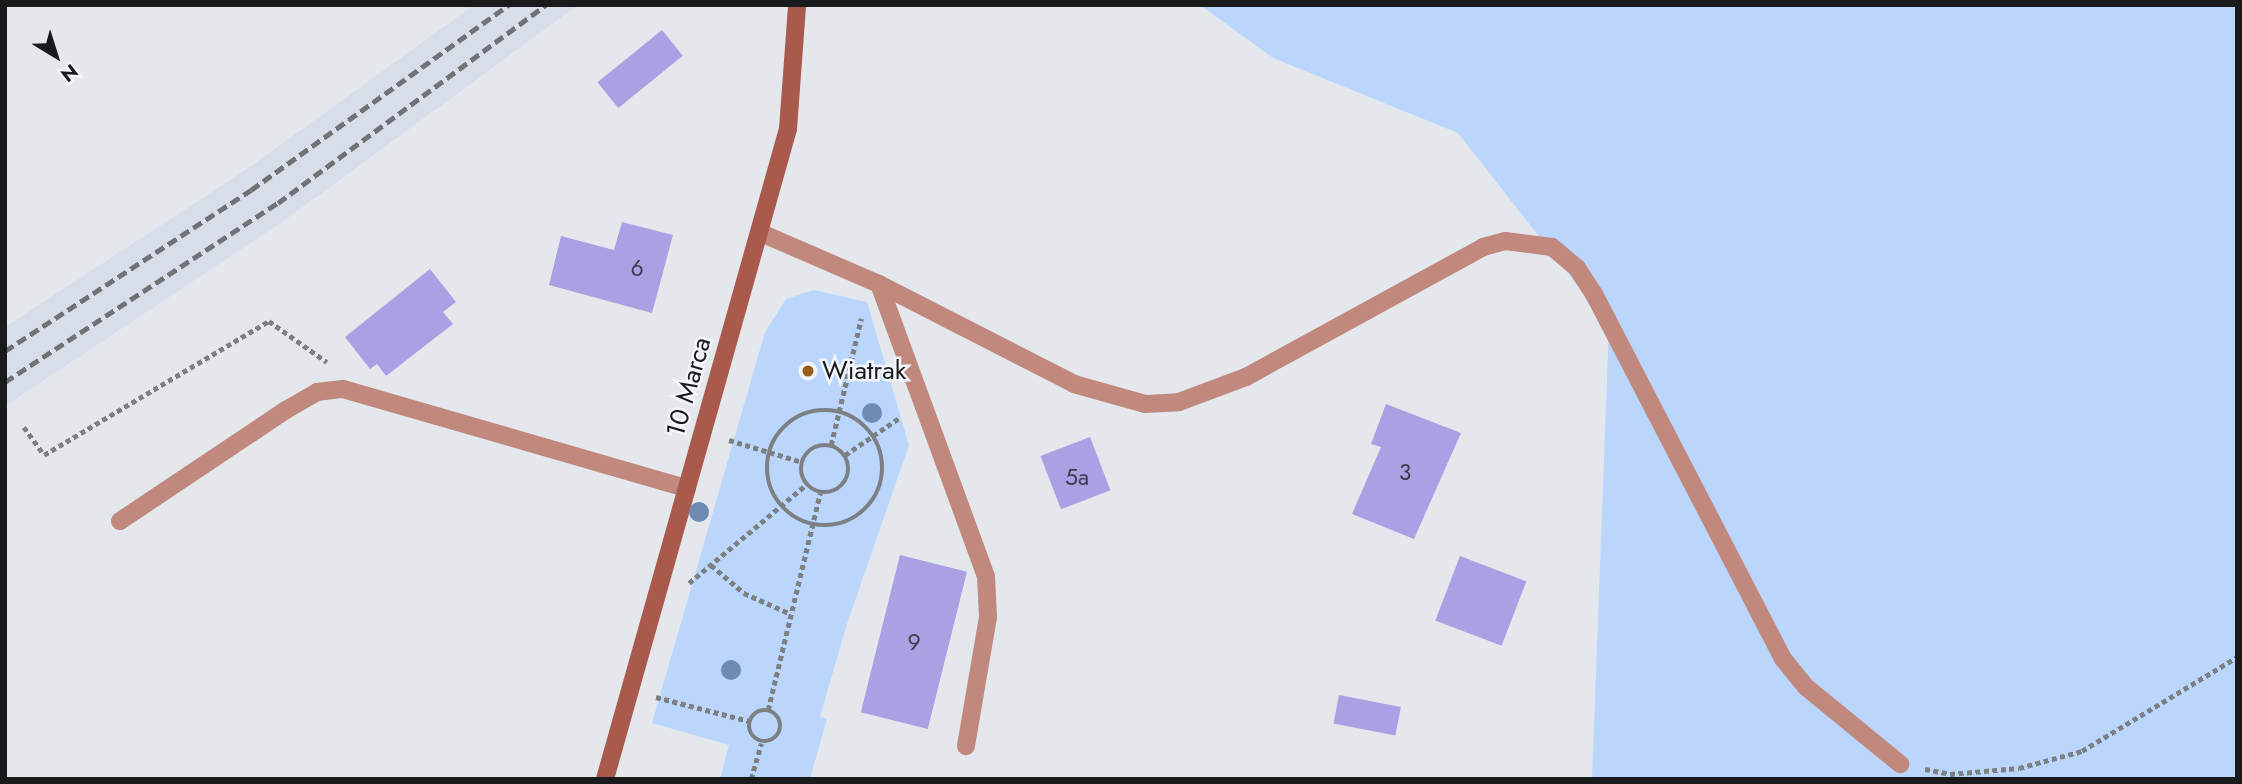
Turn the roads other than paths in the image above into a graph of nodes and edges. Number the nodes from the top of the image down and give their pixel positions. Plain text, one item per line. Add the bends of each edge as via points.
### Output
1 (797, 5) edge
2 (761, 233) junction
3 (879, 284) junction
4 (687, 488) junction
5 (120, 521) dead end
6 (966, 746) dead end
7 (1900, 764) road end
8 (606, 779) edge

1 - 2 street, 10 Marca via 788,129
2 - 3 lane
2 - 4 street, 10 Marca
3 - 6 lane via 986,576 988,617
3 - 7 lane via 1074,384 1145,404 1179,402 1246,377 1483,247 1505,241 1552,247 1577,268 1594,294 1784,660 1837,715
4 - 5 lane via 343,389 317,392 286,410
4 - 8 street, 10 Marca

